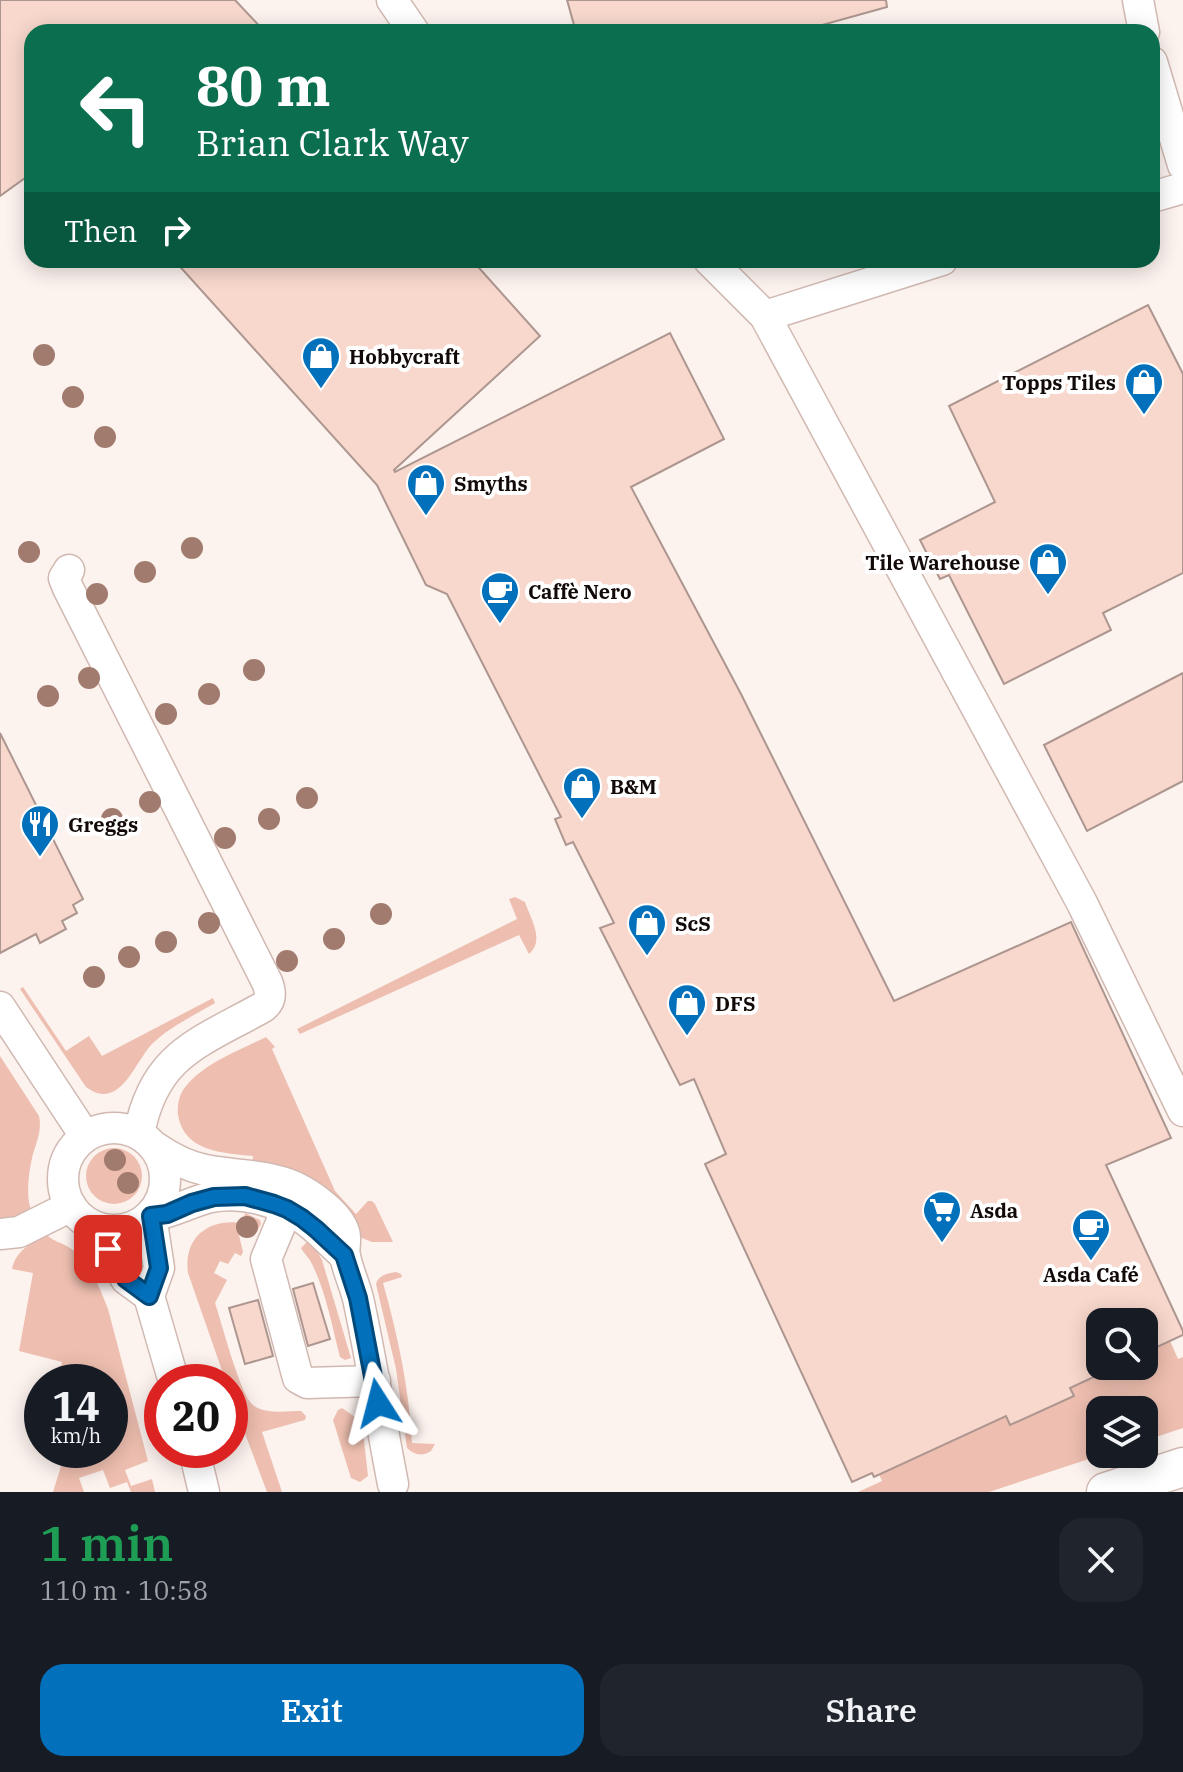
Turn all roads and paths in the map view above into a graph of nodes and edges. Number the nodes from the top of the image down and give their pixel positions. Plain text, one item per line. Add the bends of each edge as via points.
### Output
1 (392, 0) edge
2 (1138, 0) edge
3 (408, 24) edge
4 (1142, 24) edge
5 (1160, 89) edge
6 (1183, 165) edge
7 (1183, 188) edge
8 (1160, 195) edge
9 (717, 268) edge
10 (917, 268) edge
11 (765, 316) junction
12 (69, 570) dead end
13 (0, 1007) edge
14 (1183, 1111) edge
15 (85, 1136) junction
16 (147, 1140) junction
17 (71, 1206) junction
18 (287, 1209) junction
19 (151, 1216) junction
20 (96, 1227) junction
21 (0, 1234) edge
22 (344, 1255) junction
23 (149, 1296) junction
24 (169, 1364) edge
25 (375, 1381) junction
26 (1183, 1467) edge
27 (199, 1468) edge
28 (393, 1484) dead end
29 (206, 1491) edge
30 (1106, 1492) edge

1 - 3 street
2 - 4 street
5 - 6 street
7 - 8 street
9 - 11 street
10 - 11 street
11 - 14 street via 1082,903
12 - 16 street via 64,578 68,588 270,992 263,1007 189,1048 166,1070 148,1099
13 - 15 street
15 - 16 street via 109,1127
15 - 17 street via 64,1169 63,1186
16 - 19 street via 165,1166 166,1185
16 - 22 street via 195,1167 298,1188 339,1222 345,1233
17 - 20 street
17 - 21 street via 19,1232
18 - 19 street via 245,1196 214,1197
18 - 22 street
18 - 25 street via 266,1259 298,1378 307,1383
19 - 20 street via 130,1229
19 - 23 street via 159,1268
20 - 23 street via 126,1279
22 - 25 street
23 - 24 street
25 - 28 street
26 - 30 main road
27 - 29 street

